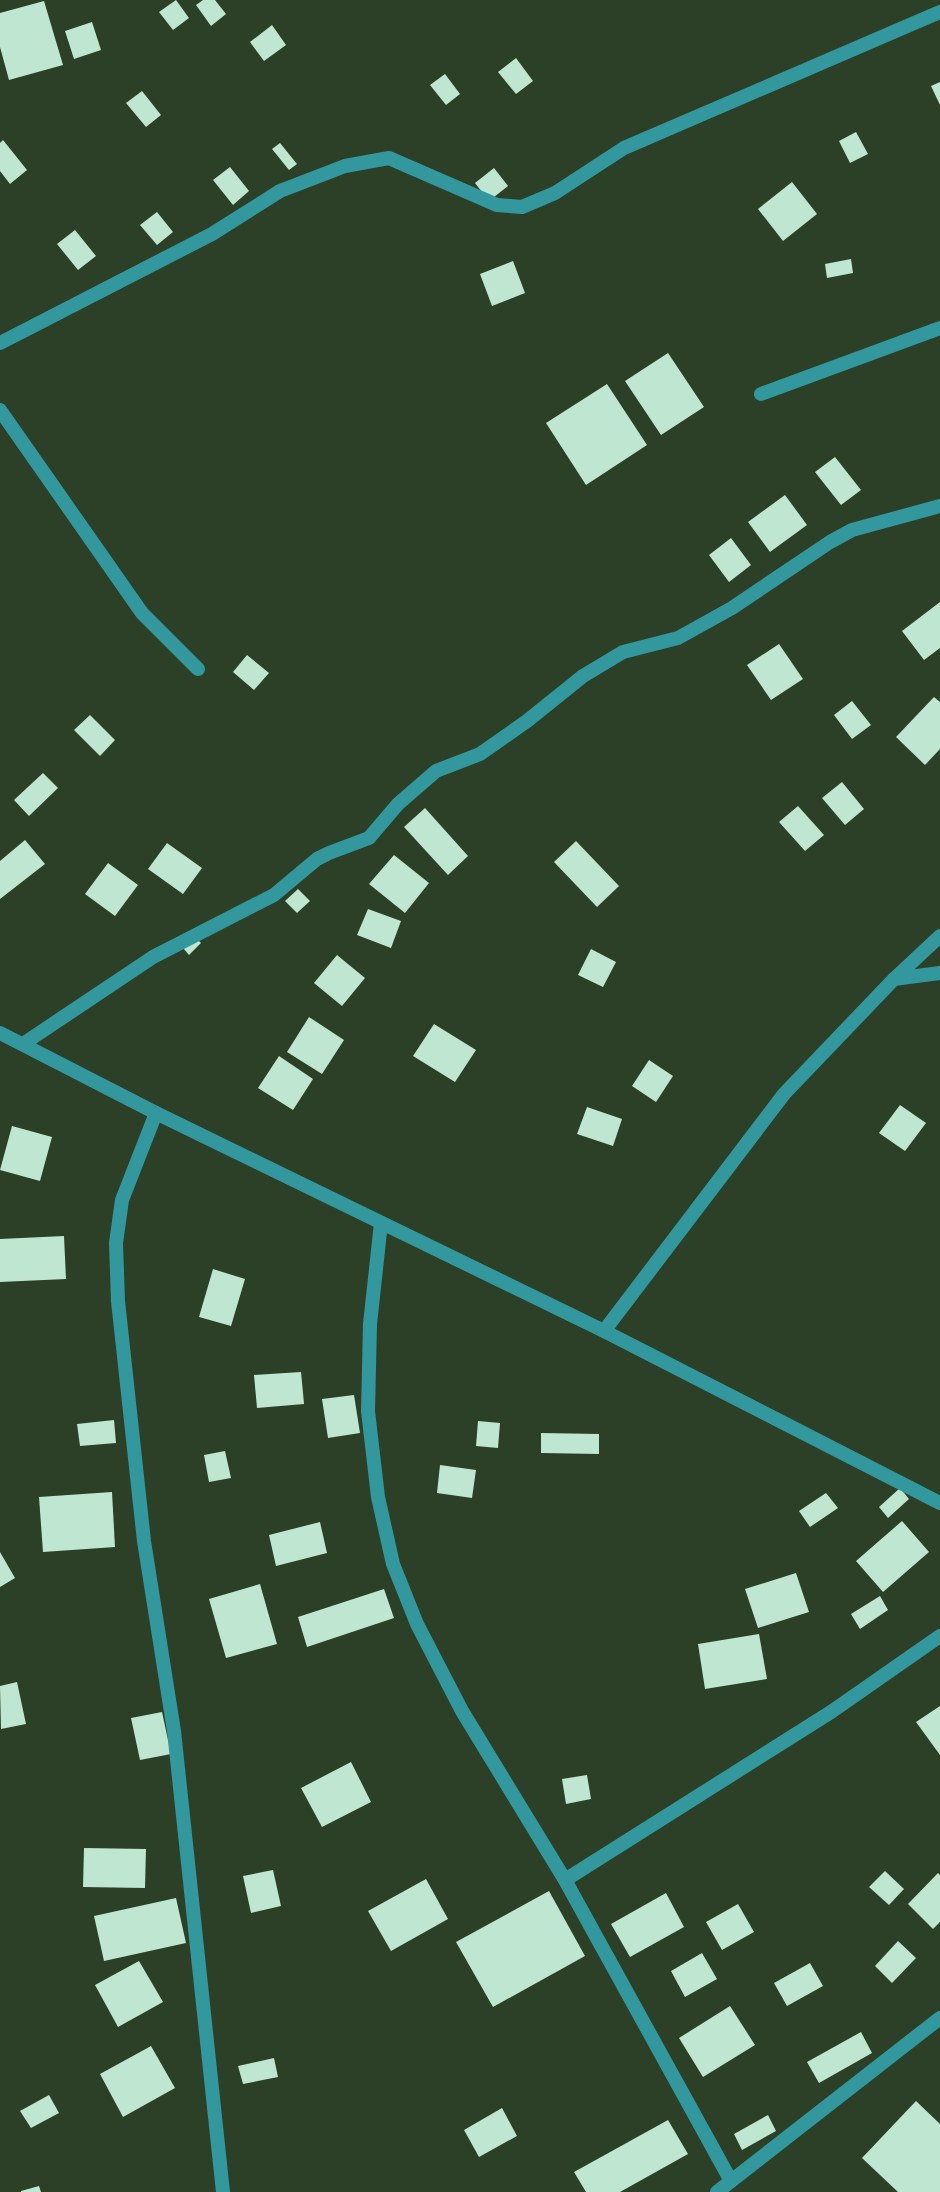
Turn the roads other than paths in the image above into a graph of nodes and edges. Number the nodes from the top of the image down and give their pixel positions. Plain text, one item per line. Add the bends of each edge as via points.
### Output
1 (940, 12) edge
2 (940, 328) edge
3 (0, 343) edge
4 (761, 394) dead end
5 (0, 410) edge
6 (940, 506) edge
7 (198, 669) dead end
8 (940, 936) edge
9 (940, 973) edge
10 (894, 979) junction
11 (0, 1033) edge
12 (23, 1044) junction
13 (156, 1113) junction
14 (381, 1223) junction
15 (604, 1331) junction
16 (940, 1503) edge
17 (940, 1636) edge
18 (565, 1880) junction
19 (940, 2018) edge
20 (731, 2181) junction
21 (223, 2192) edge
22 (717, 2192) edge

1 - 3 street via 624,148 555,193 522,207 497,205 388,158 345,166 280,191 212,234
2 - 4 street
5 - 7 street via 142,613
6 - 12 street via 852,530 678,638 623,652 480,754 436,771 398,804 369,838 317,859 274,895 153,957
8 - 10 street
9 - 10 street
10 - 15 street via 784,1094
11 - 12 street
12 - 13 street
13 - 14 street
13 - 21 street via 121,1200 118,1301 144,1541 174,1731
14 - 15 street
14 - 18 street via 370,1324 368,1411 378,1497 393,1564 417,1625 462,1712
15 - 16 street
17 - 18 street via 831,1712
18 - 20 street
19 - 20 street
20 - 22 street

